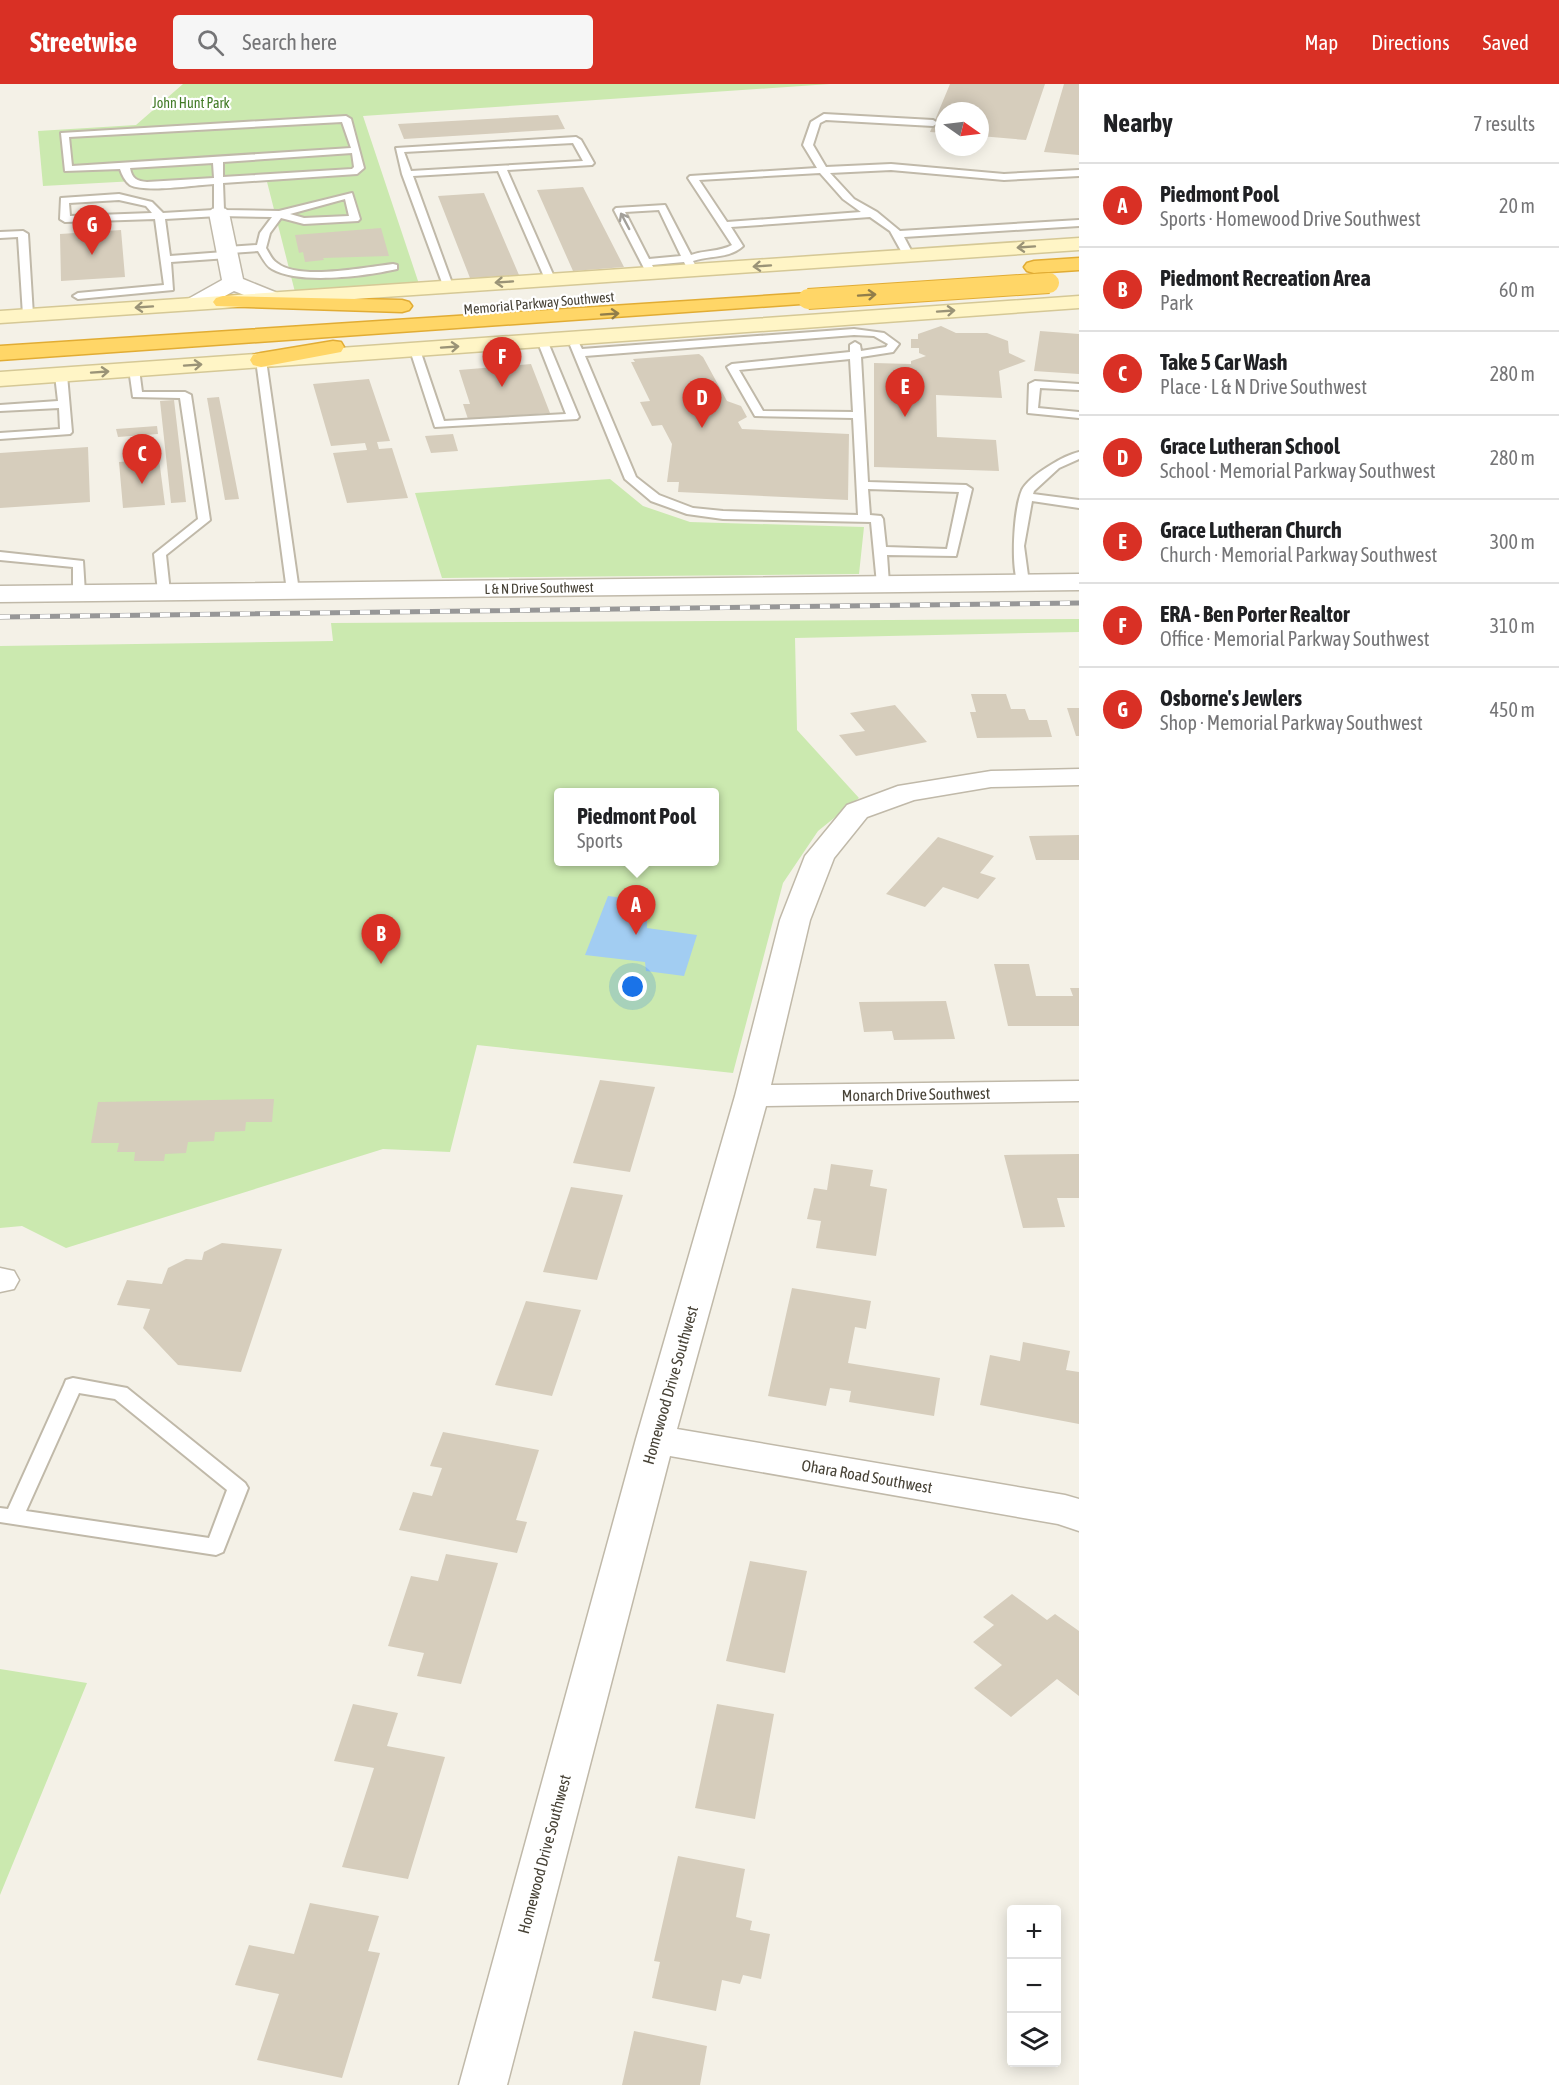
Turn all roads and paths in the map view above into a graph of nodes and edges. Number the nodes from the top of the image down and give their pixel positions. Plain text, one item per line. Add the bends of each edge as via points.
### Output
1 (933, 123) dead end
2 (356, 150) junction
3 (218, 160) junction
4 (124, 165) junction
5 (501, 168) junction
6 (68, 169) junction
7 (823, 170) junction
8 (1079, 173) edge
9 (406, 174) junction
10 (219, 181) junction
11 (70, 183) dead end
12 (219, 213) junction
13 (279, 214) junction
14 (875, 214) junction
15 (160, 216) junction
16 (1079, 223) edge
17 (723, 225) junction
18 (899, 234) junction
19 (0, 235) edge
20 (1079, 244) edge
21 (261, 248) junction
22 (973, 251) junction
23 (227, 253) junction
24 (909, 256) junction
25 (166, 259) junction
26 (820, 261) junction
27 (1079, 264) edge
28 (691, 265) junction
29 (393, 267) dead end
30 (649, 267) junction
31 (550, 279) junction
32 (1079, 281) edge
33 (448, 286) junction
34 (803, 291) junction
35 (228, 292) junction
36 (1051, 293) junction
37 (78, 296) dead end
38 (1079, 302) edge
39 (530, 303) junction
40 (28, 315) junction
41 (0, 317) edge
42 (551, 318) junction
43 (858, 322) junction
44 (542, 340) junction
45 (0, 341) edge
46 (576, 346) junction
47 (415, 350) junction
48 (718, 350) junction
49 (0, 353) edge
50 (856, 356) junction
51 (261, 360) junction
52 (134, 369) junction
53 (60, 375) junction
54 (0, 379) edge
55 (1079, 387) edge
56 (64, 404) junction
57 (0, 408) edge
58 (859, 415) junction
59 (1079, 415) edge
60 (0, 436) edge
61 (1079, 455) edge
62 (862, 485) junction
63 (1027, 497) junction
64 (1079, 504) edge
65 (864, 519) junction
66 (880, 551) junction
67 (0, 556) edge
68 (1079, 582) edge
69 (1023, 583) junction
70 (883, 584) junction
71 (292, 591) junction
72 (164, 592) junction
73 (79, 593) junction
74 (1, 594) edge
75 (1079, 777) edge
76 (1079, 1091) edge
77 (752, 1096) junction
78 (655, 1439) junction
79 (7, 1516) edge
80 (1079, 1516) edge
81 (483, 2085) edge

1 - 7 lane via 824,117 816,122 808,145
2 - 3 lane
2 - 6 lane via 346,119 64,135
2 - 10 lane via 360,168 354,171
3 - 4 lane
3 - 10 lane
4 - 6 lane
4 - 10 lane via 127,177 134,183
5 - 9 lane
5 - 9 lane via 589,163 576,140 399,150
5 - 31 lane
6 - 11 lane
7 - 8 lane via 891,167 1004,177
7 - 14 lane via 844,196
7 - 17 lane via 693,178
9 - 33 lane
10 - 12 lane
12 - 13 lane
12 - 15 lane
12 - 23 street
13 - 13 lane via 349,195 356,219 304,221
13 - 21 lane via 265,233
14 - 17 lane
14 - 18 lane
15 - 15 lane via 65,219 64,200 119,197 149,204
15 - 25 lane
16 - 18 lane
17 - 28 lane via 738,246 728,252 705,253
18 - 24 lane
19 - 40 lane via 23,234
20 -> 22 main road
21 - 23 lane
21 - 29 lane via 275,266 307,274
22 - 24 main road
22 - 36 main road via 951,266 950,276 974,294 994,298
23 - 25 lane
23 - 35 street
24 - 26 main road
25 - 37 lane via 170,288
26 -> 28 main road
26 - 43 main road via 889,271 909,289 909,299 899,307
27 - 34 highway, Memorial Parkway Southwest
28 - 30 main road
30 -> 28 lane via 619,210 662,207
30 - 31 main road
31 -> 33 main road
32 - 36 highway, Memorial Parkway Southwest
33 - 35 main road via 273,298
34 -> 36 highway, Memorial Parkway Southwest, bridge
34 - 39 highway, Memorial Parkway Southwest
42 -> 34 highway, Memorial Parkway Southwest
35 - 39 highway via 412,306
35 -> 40 main road via 195,303
36 - 38 main road
43 -> 36 main road
39 - 45 highway, Memorial Parkway Southwest
40 - 41 main road
42 - 49 highway, Memorial Parkway Southwest
42 - 51 highway
43 - 48 main road
43 - 50 lane
43 - 50 lane via 894,344 889,350
44 - 46 main road
47 -> 44 main road
44 - 47 lane via 573,417 439,425
46 - 48 main road
46 - 65 lane via 631,478 655,498 691,511 723,515
47 - 51 main road
48 - 50 lane
48 - 58 lane via 759,414
50 - 58 lane
52 -> 51 main road
51 - 71 lane
53 -> 52 main road
52 - 72 lane via 137,395 185,395 204,520 160,554
53 - 54 main road
53 - 56 lane
55 - 59 lane via 1035,384 1032,411
56 - 57 lane
56 - 60 lane via 66,432
58 - 62 lane
61 - 63 lane via 1055,466 1028,490
62 - 65 lane
62 - 66 lane via 966,489 952,553
63 - 64 lane
63 - 69 lane via 1018,546
65 - 66 lane via 877,519
66 - 70 lane
67 - 73 lane via 79,564
68 - 69 street, L & N Drive Southwest
69 - 70 street, L & N Drive Southwest
70 - 71 street, L & N Drive Southwest
71 - 72 street, L & N Drive Southwest
72 - 73 street, L & N Drive Southwest
73 - 74 street, L & N Drive Southwest
75 - 77 street, Homewood Drive Southwest via 991,779 908,792 857,811 820,856 795,920
76 - 77 street, Monarch Drive Southwest
77 - 78 street, Homewood Drive Southwest
78 - 80 street, Ohara Road Southwest via 1065,1510
78 - 81 street, Homewood Drive Southwest
79 - 79 lane via 216,1547 238,1488 120,1393 73,1385

